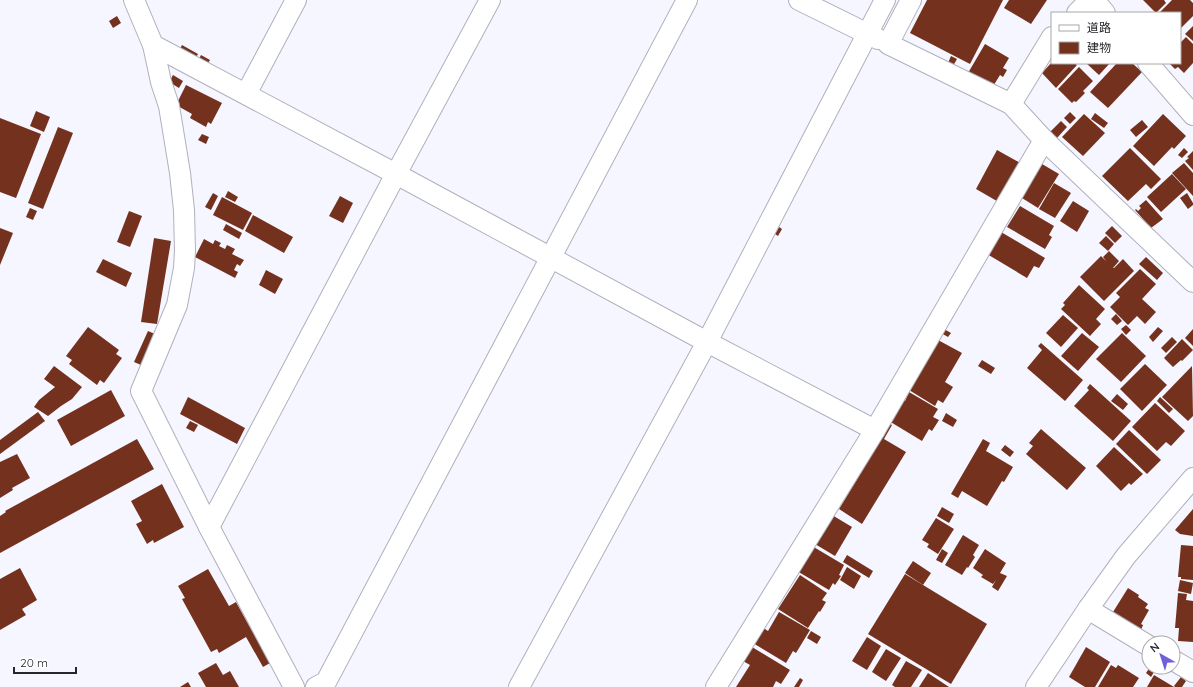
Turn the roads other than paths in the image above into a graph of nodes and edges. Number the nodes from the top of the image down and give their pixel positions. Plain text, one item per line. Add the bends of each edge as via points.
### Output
1 (134, 0) edge
2 (296, 0) edge
3 (490, 0) edge
4 (687, 0) edge
5 (799, 0) edge
6 (885, 0) edge
7 (911, 0) edge
8 (1090, 0) edge
9 (1094, 0) edge
10 (1078, 12) edge
11 (1104, 12) edge
12 (867, 34) junction
13 (1051, 39) edge
14 (888, 44) junction
15 (153, 45) junction
16 (1149, 64) edge
17 (246, 94) junction
18 (1011, 104) junction
19 (1193, 115) edge
20 (1044, 140) junction
21 (396, 174) junction
22 (551, 258) junction
23 (1193, 282) edge
24 (707, 342) junction
25 (875, 430) junction
26 (1193, 478) edge
27 (209, 527) junction
28 (1088, 609) junction
29 (1141, 641) edge
30 (1181, 665) edge
31 (1193, 672) edge
32 (294, 687) edge
33 (316, 687) edge
34 (518, 687) edge
35 (716, 687) edge
36 (1036, 687) edge

1 - 15 street
2 - 17 street
3 - 21 street
4 - 22 street
5 - 12 street
6 - 12 street
7 - 14 street
8 - 10 street
9 - 11 street
12 - 14 street
12 - 24 street
13 - 18 street
14 - 18 street
15 - 17 street
15 - 27 street via 168,106 180,173 185,251 177,305 141,391
16 - 19 street
17 - 21 street
18 - 20 street
20 - 23 street
20 - 25 street
21 - 22 street
21 - 27 street
22 - 24 street
22 - 33 street via 326,682
24 - 25 street
24 - 34 street
25 - 35 street
26 - 28 street via 1126,556
27 - 32 street
28 - 29 street
28 - 36 street
30 - 31 street

